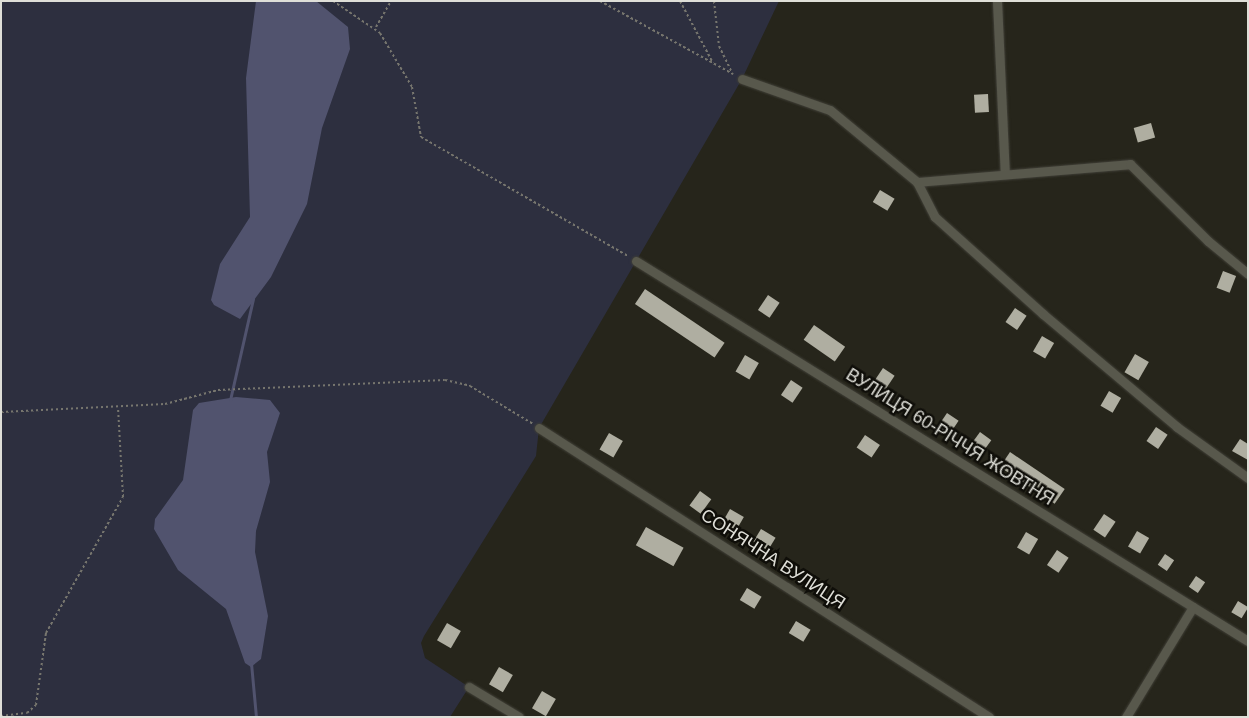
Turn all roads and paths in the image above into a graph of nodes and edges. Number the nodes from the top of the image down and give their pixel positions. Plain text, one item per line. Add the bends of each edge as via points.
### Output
1 (333, 1) edge
2 (391, 1) edge
3 (600, 1) edge
4 (680, 1) edge
5 (714, 1) edge
6 (997, 1) edge
7 (375, 28) junction
8 (713, 62) junction
9 (732, 73) junction
10 (742, 78) joint
11 (1005, 174) junction
12 (917, 182) junction
13 (636, 261) joint
14 (1248, 274) edge
15 (118, 407) junction
16 (1, 412) edge
17 (539, 428) joint
18 (1248, 478) edge
19 (1193, 608) junction
20 (1248, 641) edge
21 (469, 687) dead end
22 (1, 716) edge
23 (519, 717) edge
24 (989, 717) edge
25 (1126, 717) edge

1 - 7 path
2 - 7 path
3 - 8 path
4 - 8 path
5 - 9 path via 721,53
6 - 11 street
7 - 13 path via 412,88 421,137
8 - 9 path
9 - 10 path
10 - 12 street via 821,104
11 - 12 street
11 - 14 street via 1130,164 1208,241
12 - 18 street via 936,217 1036,307 1177,427
13 - 19 street, ВУЛИЦЯ 60-РІЧЧЯ ЖОВТНЯ
15 - 16 path
15 - 17 path via 165,404 218,390 454,380
15 - 22 path via 123,497 46,633 36,705 27,713
17 - 24 street, СОНЯЧНА ВУЛИЦЯ
19 - 20 street, ВУЛИЦЯ 60-РІЧЧЯ ЖОВТНЯ
19 - 25 street
21 - 23 street

